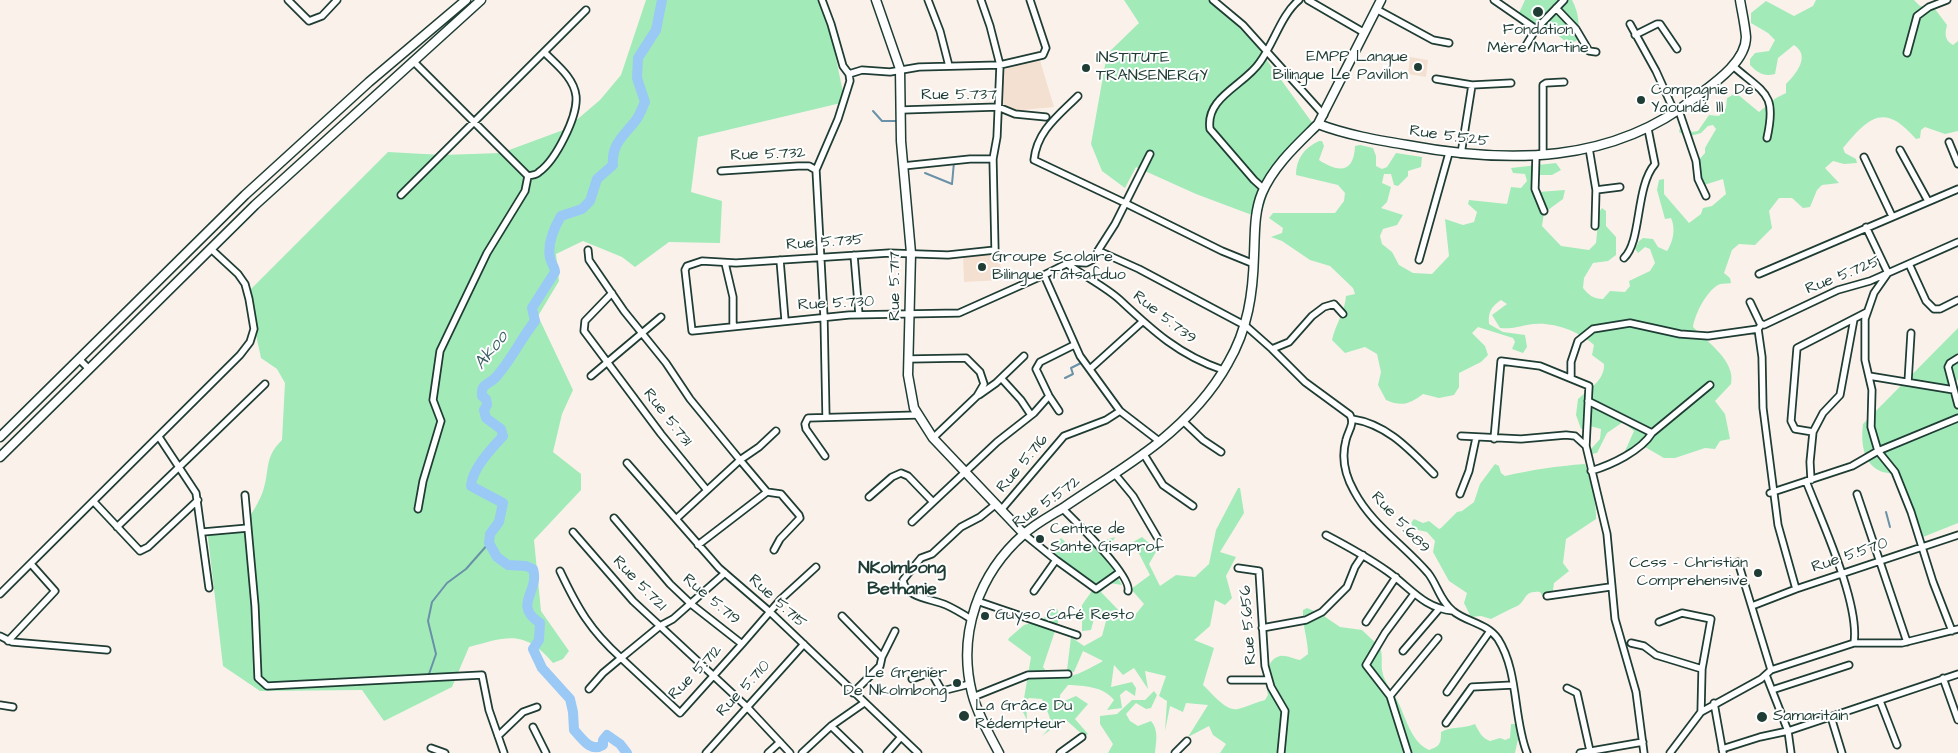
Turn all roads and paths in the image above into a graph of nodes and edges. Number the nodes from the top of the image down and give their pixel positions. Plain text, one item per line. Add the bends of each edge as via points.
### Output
1 (288, 0) edge
2 (337, 0) edge
3 (466, 0) edge
4 (481, 0) edge
5 (822, 0) edge
6 (876, 0) edge
7 (928, 0) edge
8 (981, 0) edge
9 (1030, 0) edge
10 (1213, 0) edge
11 (1299, 0) edge
12 (1308, 0) edge
13 (1381, 0) edge
14 (1494, 0) edge
15 (1564, 0) edge
16 (1740, 0) edge
17 (1947, 0) edge
18 (1556, 8) junction
19 (1376, 9) junction
20 (586, 10) dead end
21 (1630, 24) dead end
22 (1536, 29) junction
23 (1363, 32) junction
24 (1635, 35) junction
25 (1449, 43) dead end
26 (1525, 47) dead end
27 (1676, 49) dead end
28 (545, 52) junction
29 (1266, 52) junction
30 (1596, 52) dead end
31 (1907, 53) dead end
32 (413, 60) junction
33 (1000, 65) junction
34 (949, 66) junction
35 (1733, 66) junction
36 (900, 69) junction
37 (849, 74) junction
38 (1436, 79) dead end
39 (1564, 82) dead end
40 (1511, 84) dead end
41 (1472, 85) junction
42 (1078, 96) dead end
43 (998, 107) junction
44 (902, 110) junction
45 (1677, 112) junction
46 (1046, 116) dead end
47 (1324, 116) junction
48 (473, 122) junction
49 (1318, 124) junction
50 (1648, 129) junction
51 (1766, 138) dead end
52 (1949, 142) dead end
53 (1589, 148) junction
54 (1900, 150) dead end
55 (1449, 153) junction
56 (1150, 154) dead end
57 (1460, 154) junction
58 (1539, 155) junction
59 (1864, 156) dead end
60 (993, 159) junction
61 (1958, 164) edge
62 (902, 166) junction
63 (816, 170) junction
64 (721, 171) dead end
65 (528, 176) junction
66 (1620, 187) dead end
67 (1264, 189) junction
68 (1958, 189) edge
69 (1596, 190) junction
70 (401, 195) dead end
71 (1706, 196) dead end
72 (1928, 201) junction
73 (1125, 203) junction
74 (1544, 211) dead end
75 (1892, 216) junction
76 (1595, 226) dead end
77 (1866, 227) junction
78 (1958, 242) edge
79 (211, 249) junction
80 (588, 250) dead end
81 (1099, 251) junction
82 (911, 253) junction
83 (854, 255) junction
84 (821, 258) junction
85 (1624, 258) dead end
86 (780, 260) junction
87 (1419, 260) dead end
88 (725, 263) junction
89 (1066, 263) junction
90 (1254, 264) junction
91 (1909, 264) junction
92 (687, 266) joint
93 (1888, 273) junction
94 (1759, 274) dead end
95 (1044, 275) junction
96 (1870, 281) junction
97 (1874, 292) junction
98 (612, 293) junction
99 (1958, 300) edge
100 (1750, 302) dead end
101 (1867, 312) junction
102 (910, 314) junction
103 (1344, 314) dead end
104 (859, 315) junction
105 (661, 317) dead end
106 (824, 317) junction
107 (1854, 318) junction
108 (785, 320) junction
109 (1142, 322) junction
110 (733, 326) junction
111 (1246, 326) junction
112 (1760, 327) junction
113 (641, 332) junction
114 (1911, 333) dead end
115 (1074, 345) junction
116 (1272, 349) junction
117 (1024, 356) dead end
118 (1958, 358) edge
119 (79, 359) junction
120 (909, 359) junction
121 (607, 363) junction
122 (89, 369) junction
123 (1090, 369) junction
124 (1223, 370) junction
125 (591, 376) dead end
126 (1869, 376) junction
127 (1571, 377) junction
128 (1001, 378) junction
129 (1908, 382) junction
130 (265, 384) dead end
131 (1710, 384) dead end
132 (1954, 390) junction
133 (977, 396) junction
134 (1048, 396) junction
135 (1588, 401) junction
136 (1958, 405) edge
137 (1059, 411) dead end
138 (1120, 411) junction
139 (917, 415) junction
140 (1031, 415) junction
141 (826, 417) junction
142 (1958, 418) edge
143 (1352, 420) junction
144 (1183, 421) junction
145 (776, 431) dead end
146 (1813, 432) junction
147 (1652, 433) junction
148 (1461, 436) dead end
149 (0, 437) edge
150 (159, 437) junction
151 (933, 438) junction
152 (1476, 438) junction
153 (1494, 439) junction
154 (1159, 441) junction
155 (1586, 446) junction
156 (1878, 451) junction
157 (1221, 452) dead end
158 (1143, 453) junction
159 (825, 456) dead end
160 (0, 457) edge
161 (740, 460) junction
162 (627, 463) dead end
163 (180, 466) junction
164 (1591, 471) junction
165 (964, 473) junction
166 (1114, 473) junction
167 (1434, 474) dead end
168 (1809, 480) junction
169 (706, 489) junction
170 (768, 492) junction
171 (1772, 493) junction
172 (1460, 494) dead end
173 (1857, 494) dead end
174 (245, 495) dead end
175 (869, 497) dead end
176 (198, 500) junction
177 (94, 502) junction
178 (932, 502) junction
179 (1193, 506) dead end
180 (998, 507) junction
181 (1062, 508) junction
182 (418, 509) dead end
183 (614, 518) dead end
184 (676, 519) junction
185 (912, 522) dead end
186 (117, 527) junction
187 (248, 528) junction
188 (203, 532) junction
189 (573, 532) dead end
190 (1024, 534) junction
191 (1326, 535) dead end
192 (1958, 535) edge
193 (1157, 537) dead end
194 (698, 545) junction
195 (1922, 546) junction
196 (774, 550) dead end
197 (1363, 555) junction
198 (1056, 560) junction
199 (1880, 560) junction
200 (1738, 562) dead end
201 (31, 564) junction
202 (816, 567) dead end
203 (1238, 568) dead end
204 (560, 571) dead end
205 (1120, 572) junction
206 (1841, 573) junction
207 (725, 574) junction
208 (1396, 577) junction
209 (1610, 587) junction
210 (209, 588) dead end
211 (1796, 589) junction
212 (1034, 591) dead end
213 (1128, 591) dead end
214 (0, 594) edge
215 (1414, 594) junction
216 (1547, 596) dead end
217 (977, 601) junction
218 (691, 604) junction
219 (1752, 606) junction
220 (1439, 609) junction
221 (1453, 611) junction
222 (770, 612) junction
223 (842, 616) dead end
224 (971, 619) junction
225 (1366, 622) dead end
226 (1659, 622) dead end
227 (660, 626) junction
228 (1262, 628) junction
229 (1955, 630) edge
230 (895, 631) dead end
231 (1490, 631) junction
232 (1077, 635) dead end
233 (0, 636) edge
234 (1438, 638) dead end
235 (8, 641) junction
236 (1907, 642) junction
237 (1631, 643) dead end
238 (1854, 643) junction
239 (742, 644) junction
240 (804, 644) junction
241 (107, 650) dead end
242 (1403, 651) dead end
243 (882, 657) junction
244 (621, 658) junction
245 (1849, 665) dead end
246 (1702, 669) junction
247 (1771, 670) junction
248 (1068, 674) dead end
249 (1958, 674) edge
250 (1766, 675) junction
251 (714, 677) junction
252 (1943, 678) junction
253 (912, 679) dead end
254 (1232, 680) dead end
255 (1268, 680) junction
256 (970, 684) junction
257 (1513, 685) junction
258 (1566, 688) dead end
259 (589, 689) dead end
260 (1772, 690) junction
261 (1447, 692) dead end
262 (853, 693) junction
263 (1390, 696) junction
264 (973, 697) junction
265 (1880, 702) junction
266 (864, 703) junction
267 (1714, 703) junction
268 (0, 705) edge
269 (13, 707) dead end
270 (537, 707) dead end
271 (747, 707) junction
272 (1701, 712) junction
273 (1831, 717) junction
274 (1958, 720) edge
275 (1446, 723) dead end
276 (831, 726) junction
277 (533, 727) dead end
278 (1788, 731) junction
279 (498, 736) junction
280 (1082, 737) dead end
281 (901, 738) junction
282 (1186, 741) dead end
283 (780, 742) junction
284 (1642, 742) junction
285 (1897, 746) dead end
286 (431, 748) dead end
287 (1590, 751) junction
288 (1722, 751) edge
289 (445, 753) edge
290 (504, 753) edge
291 (546, 753) edge
292 (706, 753) edge
293 (768, 753) edge
294 (790, 753) edge
295 (802, 753) edge
296 (859, 753) edge
297 (887, 753) edge
298 (918, 753) edge
299 (998, 753) edge
300 (1060, 753) edge
301 (1175, 753) edge
302 (1281, 753) edge
303 (1407, 753) edge
304 (1527, 753) edge
305 (1580, 753) edge
306 (1644, 753) edge
307 (1670, 753) edge
308 (1791, 753) edge
309 (1842, 753) edge

1 - 2 street via 309,21 322,16
3 - 119 street via 276,166
4 - 32 street
5 - 37 street via 843,66
6 - 36 street, Rue 5.717
7 - 34 street
8 - 33 street
9 - 33 street via 1046,52
10 - 29 street
11 - 29 street
12 - 23 street
13 - 19 street
14 - 22 street
15 - 18 street
16 - 35 street, Rue 5.525 via 1745,41
17 - 31 street via 1929,6 1917,16
18 - 22 street
18 - 30 street via 1576,29 1589,51
19 - 23 street
19 - 25 street via 1433,40
20 - 28 street
21 - 24 street
22 - 26 street
23 - 47 street
24 - 27 street via 1660,24
24 - 45 street
28 - 48 street
28 - 65 street via 570,79 576,95 575,113 550,160 539,173
29 - 47 street
29 - 67 street via 1260,63 1213,107 1208,118 1210,129
32 - 48 street
32 - 79 street via 255,204
33 - 34 street
33 - 43 street
34 - 36 street
35 - 45 street, Rue 5.525
35 - 51 street via 1771,103
36 - 37 street via 890,72 862,70
36 - 44 street, Rue 5.717
37 - 63 street via 841,110
38 - 41 street
39 - 58 street via 1543,85
40 - 41 street
41 - 57 street
42 - 73 street via 1044,129 1034,160
43 - 44 street, Rue 5.737
43 - 46 street, Rue 5.737 via 1015,114
43 - 60 street
44 - 62 street, Rue 5.717
45 - 50 street, Rue 5.525
45 - 71 street
47 - 49 street
48 - 65 street
48 - 70 street
49 - 55 street, Rue 5.525
49 - 67 street via 1285,158
50 - 53 street, Rue 5.525
50 - 85 street via 1655,164 1642,190 1631,249
52 - 61 street
53 - 58 street, Rue 5.525
53 - 69 street
54 - 72 street
55 - 57 street, Rue 5.525
55 - 87 street
56 - 73 street
57 - 58 street, Rue 5.525 via 1498,157
58 - 74 street via 1535,189
59 - 75 street
60 - 62 street
60 - 82 street, Rue 5.735 via 994,250 948,255
62 - 82 street, Rue 5.717
63 - 64 street, Rue 5.732 via 798,166
63 - 84 street, Rue 5.732
65 - 182 street via 525,191 487,253 440,351 433,400 441,421
66 - 69 street
67 - 90 street via 1256,218
68 - 72 street
69 - 76 street
72 - 75 street
73 - 81 street
73 - 90 street
75 - 77 street
77 - 93 street
77 - 94 street
78 - 91 street, Rue 5.725
79 - 122 street
79 - 150 street via 245,284 254,329 250,342 240,355
80 - 98 street via 589,260
81 - 89 street via 1086,263
81 - 111 street
82 - 83 street, Rue 5.735
82 - 102 street, Rue 5.717
83 - 84 street, Rue 5.735
83 - 104 street
84 - 86 street, Rue 5.735
84 - 106 street, Rue 5.732
86 - 88 street, Rue 5.735
86 - 108 street
88 - 92 street, Rue 5.735 via 702,261
88 - 110 street via 733,297
89 - 95 street, Rue 5.730
89 - 109 street, Rue 5.739 via 1119,300
90 - 111 street
91 - 93 street, Rue 5.725
91 - 99 street via 1926,302 1934,309
92 - 110 street, Rue 5.730 via 692,331
93 - 96 street, Rue 5.725
93 - 97 street
95 - 102 street, Rue 5.730 via 959,313
95 - 115 street
96 - 97 street
96 - 112 street, Rue 5.725 via 1838,290
97 - 101 street
98 - 113 street
98 - 121 street, Rue 5.731 via 591,312 583,326
100 - 112 street
101 - 107 street
101 - 126 street via 1864,351
102 - 104 street, Rue 5.730
102 - 120 street, Rue 5.717
103 - 116 street via 1334,304 1324,307 1289,342
104 - 106 street, Rue 5.730
105 - 113 street
106 - 108 street, Rue 5.730
106 - 141 street, Rue 5.732
107 - 146 street via 1840,395 1823,413
107 - 146 street via 1800,346 1796,352 1791,421 1795,429
108 - 110 street, Rue 5.730
109 - 123 street
109 - 124 street, Rue 5.739 via 1177,350
111 - 116 street
111 - 124 street, Rue 5.572
112 - 127 street, Rue 5.725 via 1708,336 1680,334 1630,323 1593,329 1578,341 1571,362
112 - 171 street via 1763,408
113 - 121 street
113 - 161 street
114 - 129 street
115 - 123 street
115 - 134 street via 1037,365 1037,374
116 - 143 street via 1305,382 1350,415
117 - 128 street
118 - 132 street via 1948,367
119 - 122 street
119 - 149 street
120 - 133 street via 966,358 980,372 984,384
120 - 139 street, Rue 5.717 via 910,393
121 - 125 street
121 - 169 street, Rue 5.731
122 - 160 street
123 - 138 street
124 - 144 street, Rue 5.572
126 - 129 street
126 - 156 street via 1872,427
127 - 135 street via 1588,386
127 - 153 street via 1540,366 1501,361
128 - 133 street
128 - 140 street
129 - 132 street
130 - 163 street
131 - 147 street
132 - 136 street
133 - 151 street
134 - 137 street
134 - 140 street
135 - 147 street
135 - 155 street
138 - 154 street
138 - 180 street, Rue 5.716 via 1106,420 1064,436
139 - 141 street
139 - 151 street, Rue 5.717
140 - 165 street
141 - 159 street via 808,418 804,424
142 - 156 street
143 - 167 street via 1365,421 1396,437
143 - 221 street, Rue 5.689 via 1344,460 1347,478 1368,514 1430,575 1438,593
144 - 154 street, Rue 5.572
144 - 157 street
145 - 161 street
146 - 168 street
147 - 164 street via 1647,441 1606,466
148 - 152 street
150 - 163 street
150 - 177 street
151 - 165 street, Rue 5.717
152 - 153 street
152 - 172 street
153 - 155 street via 1566,435 1575,436
154 - 158 street, Rue 5.572
155 - 164 street
156 - 168 street via 1852,466
156 - 195 street via 1895,472
158 - 166 street, Rue 5.572
158 - 179 street via 1163,486
161 - 169 street
161 - 170 street
162 - 184 street, Rue 5.715
163 - 176 street
163 - 186 street
164 - 209 street via 1607,534
165 - 178 street
165 - 180 street, Rue 5.717
166 - 181 street, Rue 5.572
166 - 193 street via 1136,500
168 - 171 street
168 - 206 street
169 - 184 street
170 - 194 street
170 - 196 street via 781,494 800,515
171 - 211 street
173 - 199 street
174 - 187 street
175 - 178 street via 901,473 908,476
176 - 186 street via 144,550 138,549
176 - 188 street
177 - 186 street
177 - 201 street
178 - 185 street
180 - 190 street, Rue 5.717
180 - 224 street, Rue 5.716 via 960,527 932,554 921,558 903,580 905,586 920,598 945,605
181 - 190 street, Rue 5.572
181 - 205 street
183 - 218 street, Rue 5.719
184 - 194 street, Rue 5.715
187 - 188 street
187 - 279 street via 258,678 263,685 450,677 476,673 482,675
188 - 210 street
189 - 227 street, Rue 5.721 via 633,601
190 - 198 street
190 - 217 street, Rue 5.572 via 996,565
191 - 197 street
192 - 195 street, Rue 5.570
194 - 207 street, Rue 5.715
195 - 199 street, Rue 5.570
195 - 229 street
197 - 208 street
197 - 228 street via 1355,566 1348,587 1322,612 1306,620
198 - 205 street via 1096,589
198 - 212 street
199 - 206 street, Rue 5.570
199 - 236 street
200 - 219 street
201 - 214 street
201 - 235 street via 55,590
202 - 222 street, Rue 5.719
203 - 228 street, Rue 5.656 via 1259,571
204 - 244 street via 588,624 598,638
205 - 213 street via 1128,584
206 - 211 street, Rue 5.570
206 - 238 street via 1856,622
207 - 218 street, Rue 5.721
207 - 222 street, Rue 5.715
208 - 215 street
208 - 225 street
209 - 216 street
209 - 284 street via 1615,619 1636,692
211 - 219 street, Rue 5.570
215 - 220 street
215 - 263 street via 1366,662
217 - 224 street, Rue 5.572
217 - 232 street
218 - 227 street, Rue 5.721 via 673,620
218 - 239 street, Rue 5.719
219 - 247 street
220 - 221 street
220 - 242 street
221 - 231 street, Rue 5.689
222 - 239 street, Rue 5.719
222 - 240 street, Rue 5.715
223 - 243 street
224 - 256 street, Rue 5.572 via 967,636
226 - 246 street via 1682,613 1711,619
227 - 244 street
227 - 251 street
228 - 255 street, Rue 5.656
229 - 236 street
230 - 243 street
231 - 257 street via 1499,641
231 - 261 street
233 - 235 street
234 - 263 street
235 - 241 street
236 - 238 street
237 - 246 street via 1644,646 1656,655
238 - 247 street
239 - 251 street, Rue 5.712
240 - 262 street, Rue 5.715
240 - 271 street, Rue 5.710
243 - 262 street via 880,666
244 - 251 street, Rue 5.712 via 680,713
244 - 259 street
245 - 260 street
246 - 272 street
247 - 250 street
248 - 264 street via 1028,675
249 - 252 street
250 - 260 street
250 - 267 street
251 - 271 street
252 - 265 street
252 - 274 street
253 - 256 street via 932,672 942,691
254 - 255 street
255 - 302 street, Rue 5.656 via 1285,711
256 - 264 street, Rue 5.572
257 - 275 street via 1472,687
257 - 304 street
258 - 287 street via 1578,694
260 - 278 street
262 - 266 street, Rue 5.715
263 - 303 street
264 - 299 street, Rue 5.572
265 - 273 street
265 - 285 street
266 - 276 street
266 - 281 street, Rue 5.715
267 - 272 street
267 - 288 street
268 - 269 street
270 - 279 street via 523,712
271 - 283 street
271 - 292 street, Rue 5.710
272 - 307 street
273 - 278 street
273 - 309 street
276 - 295 street
276 - 296 street
277 - 291 street
278 - 288 street
278 - 308 street
279 - 290 street
280 - 300 street
281 - 297 street
281 - 298 street, Rue 5.715
282 - 301 street
283 - 293 street
283 - 294 street
284 - 287 street
284 - 306 street
286 - 289 street
287 - 305 street

